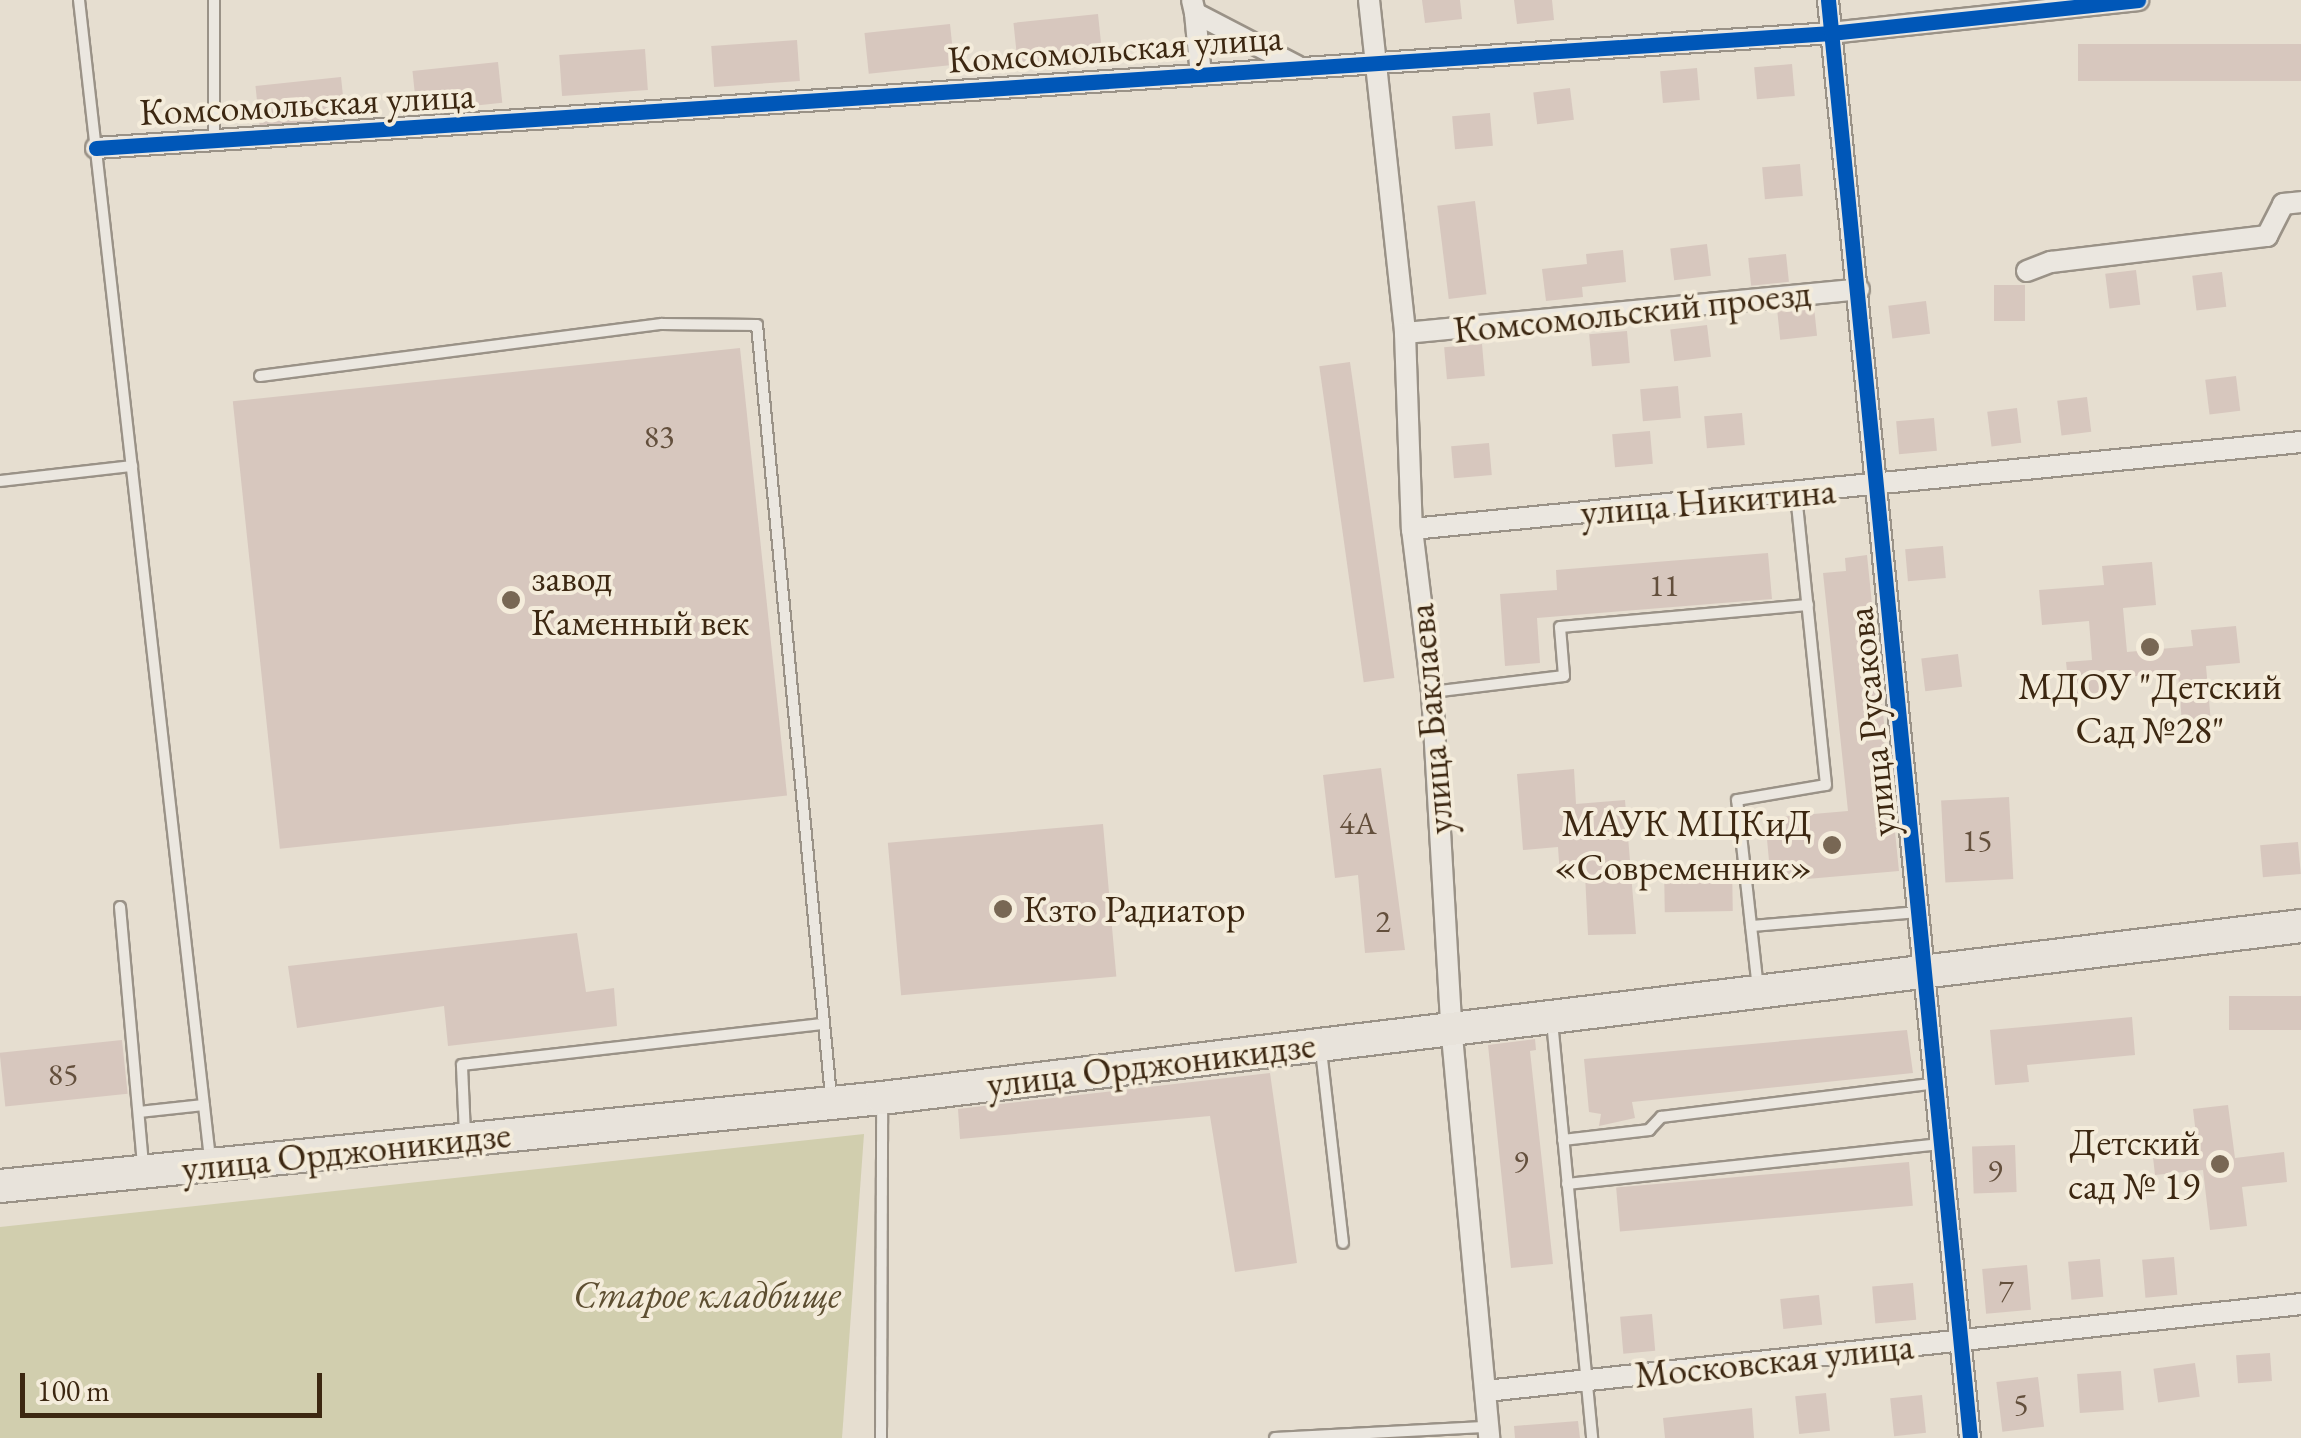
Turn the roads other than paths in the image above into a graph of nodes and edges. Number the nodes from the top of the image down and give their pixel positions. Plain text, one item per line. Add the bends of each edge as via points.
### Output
1 (79, 0) edge
2 (214, 0) edge
3 (1369, 0) edge
4 (1828, 0) edge
5 (2138, 0) edge
6 (1194, 7) edge
7 (1831, 32) junction
8 (1372, 62) junction
9 (1299, 67) junction
10 (1201, 76) junction
11 (214, 144) junction
12 (96, 148) junction
13 (2301, 202) edge
14 (2026, 271) dead end
15 (1859, 289) junction
16 (1405, 333) junction
17 (260, 376) dead end
18 (2301, 442) edge
19 (132, 466) junction
20 (0, 480) edge
21 (1880, 486) junction
22 (1796, 493) junction
23 (1412, 529) junction
24 (1808, 606) junction
25 (1432, 692) junction
26 (120, 907) dead end
27 (1922, 912) junction
28 (1751, 926) junction
29 (2301, 926) edge
30 (1928, 969) junction
31 (1758, 990) junction
32 (1551, 1015) junction
33 (824, 1024) junction
34 (1452, 1026) junction
35 (1320, 1044) junction
36 (1938, 1084) junction
37 (882, 1098) junction
38 (832, 1102) junction
39 (204, 1105) junction
40 (139, 1112) junction
41 (465, 1138) junction
42 (1563, 1140) junction
43 (1944, 1144) junction
44 (210, 1164) junction
45 (144, 1171) junction
46 (1567, 1184) junction
47 (0, 1186) edge
48 (1344, 1243) dead end
49 (2301, 1304) edge
50 (1962, 1339) junction
51 (1586, 1381) junction
52 (1486, 1391) junction
53 (1489, 1432) edge
54 (881, 1438) edge
55 (1275, 1438) edge
56 (1592, 1438) edge
57 (1970, 1438) edge

1 - 12 lane
2 - 11 lane
3 - 8 street, улица Баклаева
4 - 7 street, улица Русакова
5 - 7 street, Комсомольская улица
6 - 9 street
6 - 10 street
7 - 8 street, Комсомольская улица
7 - 15 street, улица Русакова
8 - 9 street, Комсомольская улица
8 - 16 street, улица Баклаева
9 - 10 street, Комсомольская улица
10 - 11 street, Комсомольская улица
11 - 12 street, Комсомольская улица
12 - 19 lane
13 - 14 street via 2283,204 2267,236 2051,262
15 - 16 street, Комсомольский проезд
15 - 21 street, улица Русакова
16 - 23 street, улица Баклаева
17 - 33 lane via 662,324 756,325
18 - 21 street, улица Никитина
19 - 20 lane
19 - 39 lane
21 - 22 street, улица Никитина
21 - 27 street, улица Русакова
22 - 23 street, улица Никитина
22 - 24 lane
23 - 25 street, улица Баклаева
24 - 25 lane via 1560,627 1564,676
24 - 28 lane via 1826,786 1737,800
25 - 34 street, улица Баклаева
26 - 40 lane
27 - 28 lane
27 - 30 street, улица Русакова
28 - 31 lane
29 - 30 main road, улица Орджоникидзе
30 - 31 main road, улица Орджоникидзе
30 - 36 street, улица Русакова
31 - 32 main road, улица Орджоникидзе
32 - 34 main road, улица Орджоникидзе
32 - 42 lane
33 - 38 lane
33 - 41 lane via 462,1065
34 - 35 main road, улица Орджоникидзе
34 - 52 street, улица Баклаева
35 - 37 main road, улица Орджоникидзе
35 - 48 lane
36 - 42 lane via 1661,1116 1649,1130
36 - 43 street, улица Русакова
37 - 38 main road, улица Орджоникидзе
37 - 54 lane
38 - 41 main road, улица Орджоникидзе
39 - 40 lane
39 - 44 lane
40 - 45 lane
41 - 44 main road, улица Орджоникидзе
42 - 46 lane
43 - 46 lane
43 - 50 street, улица Русакова
44 - 45 main road, улица Орджоникидзе
45 - 47 main road, улица Орджоникидзе
46 - 51 lane
49 - 50 street, Московская улица
50 - 51 street, Московская улица
50 - 57 street, улица Русакова
51 - 52 street, Московская улица
51 - 56 lane
52 - 53 street, улица Баклаева
53 - 55 lane

